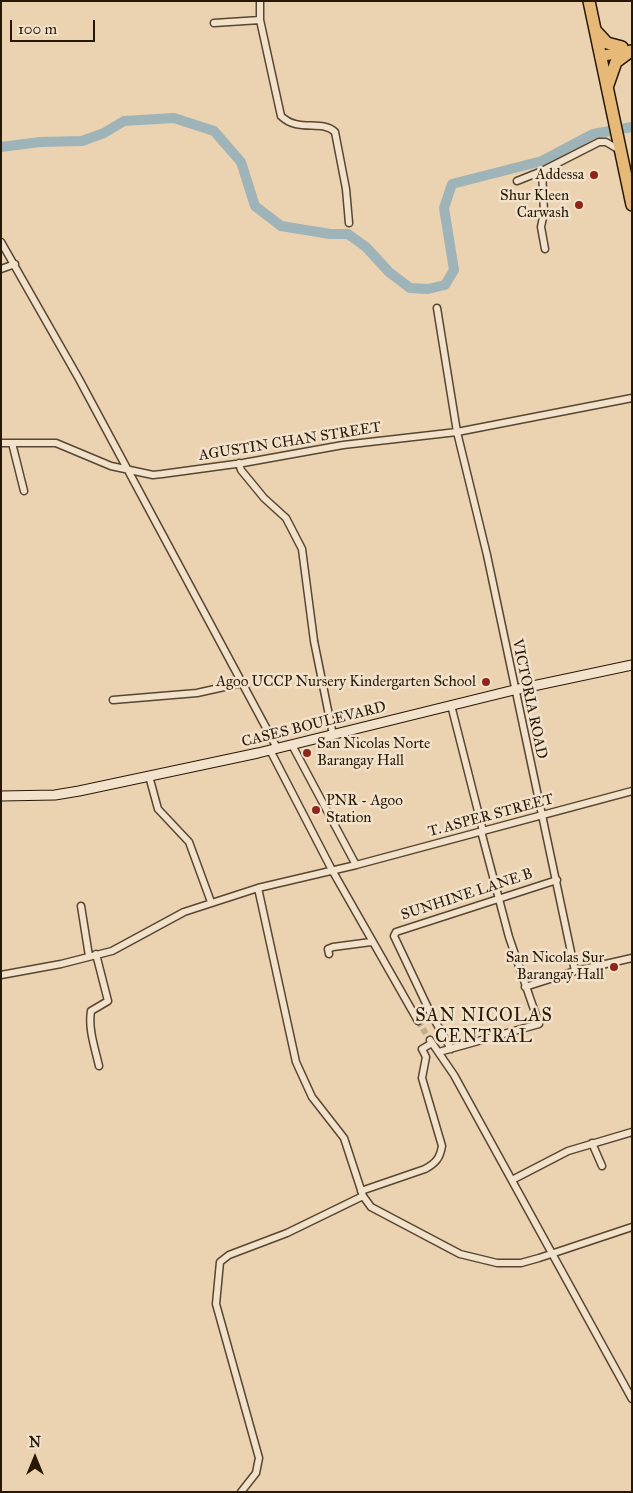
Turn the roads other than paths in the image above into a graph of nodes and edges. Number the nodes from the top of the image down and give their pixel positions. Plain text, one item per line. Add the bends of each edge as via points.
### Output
1 (260, 1) edge
2 (589, 1) edge
3 (260, 20) junction
4 (214, 23) dead end
5 (595, 29) junction
6 (629, 49) edge
7 (599, 54) junction
8 (607, 92) junction
9 (620, 147) junction
10 (542, 171) junction
11 (518, 181) dead end
12 (632, 204) edge
13 (350, 223) dead end
14 (1, 242) edge
15 (544, 249) dead end
16 (15, 264) junction
17 (1, 269) edge
18 (437, 308) dead end
19 (632, 398) edge
20 (457, 432) junction
21 (1, 443) edge
22 (12, 443) junction
23 (239, 463) junction
24 (128, 469) junction
25 (24, 491) dead end
26 (632, 664) edge
27 (242, 683) junction
28 (514, 690) junction
29 (112, 700) dead end
30 (451, 705) junction
31 (333, 735) junction
32 (292, 745) junction
33 (273, 749) junction
34 (149, 776) junction
35 (632, 791) edge
36 (1, 796) edge
37 (541, 815) junction
38 (482, 831) junction
39 (356, 864) junction
40 (332, 870) junction
41 (557, 880) junction
42 (258, 888) junction
43 (498, 898) junction
44 (211, 902) junction
45 (81, 906) dead end
46 (371, 942) junction
47 (96, 954) junction
48 (328, 954) dead end
49 (89, 956) junction
50 (632, 958) edge
51 (575, 971) junction
52 (1, 975) edge
53 (525, 987) junction
54 (418, 1021) tunnel mouth
55 (451, 1049) junction
56 (439, 1052) junction
57 (99, 1066) dead end
58 (632, 1132) edge
59 (592, 1143) junction
60 (602, 1166) dead end
61 (512, 1180) junction
62 (362, 1194) junction
63 (632, 1227) edge
64 (553, 1253) junction
65 (632, 1399) edge
66 (241, 1492) edge

1 - 3 street
2 - 5 highway
3 - 4 street
3 - 13 street via 281,116 293,125 328,128 335,132
5 - 6 highway via 607,43
5 - 7 highway
6 - 7 main road
6 - 8 highway via 615,64
7 - 8 highway
8 - 9 highway
9 - 10 street via 599,142
9 - 12 highway
10 - 11 street
10 - 15 street
14 - 16 street
16 - 17 street
16 - 24 street
18 - 20 street, VICTORIA ROAD
19 - 20 street, AGUSTIN CHAN STREET
20 - 23 street, AGUSTIN CHAN STREET via 343,444
20 - 28 street, VICTORIA ROAD via 487,555
21 - 22 street, AGUSTIN CHAN STREET
22 - 24 street, AGUSTIN CHAN STREET via 56,443 110,466
22 - 25 street
23 - 24 street, AGUSTIN CHAN STREET via 162,474
23 - 31 street via 264,498 286,518 302,549 314,641
24 - 27 street
26 - 28 street, CASES BOULEVARD
27 - 29 street via 197,693
27 - 33 street
28 - 30 street, CASES BOULEVARD
28 - 37 street, VICTORIA ROAD
30 - 31 street, CASES BOULEVARD
30 - 38 street
31 - 32 street, CASES BOULEVARD
32 - 33 street, CASES BOULEVARD
32 - 39 street
33 - 34 street, CASES BOULEVARD
33 - 40 street
34 - 36 street, CASES BOULEVARD via 70,793
34 - 44 street via 158,809 189,842
35 - 37 street, T. ASPER STREET
37 - 38 street, T. ASPER STREET
37 - 41 street, VICTORIA ROAD
38 - 39 street, T. ASPER STREET
38 - 43 street
39 - 40 street, T. ASPER STREET
40 - 42 street, T. ASPER STREET
40 - 46 street
41 - 43 street, SUNHINE LANE B
41 - 51 street, VICTORIA ROAD
42 - 44 street, T. ASPER STREET
42 - 62 street via 296,1062 312,1097 344,1138
43 - 53 street
43 - 55 street, SUNHINE LANE B via 404,928 394,936
44 - 47 street, T. ASPER STREET via 184,912 112,950
45 - 49 street
46 - 48 street via 333,947 328,949
46 - 54 street
47 - 49 street, T. ASPER STREET
47 - 57 street via 108,1001 91,1011 90,1017
49 - 52 street, T. ASPER STREET
50 - 51 street
51 - 53 street
53 - 55 street via 539,1024
55 - 56 street
56 - 61 street
56 - 62 street via 431,1041 422,1049 426,1057 422,1078 442,1146 440,1156 425,1169
58 - 59 street
59 - 60 street
59 - 61 street via 561,1154
61 - 64 street
62 - 64 street via 371,1207 460,1254 510,1264
62 - 66 street via 287,1234 229,1255 220,1262 216,1304 259,1458 256,1473
63 - 64 street
64 - 65 street

